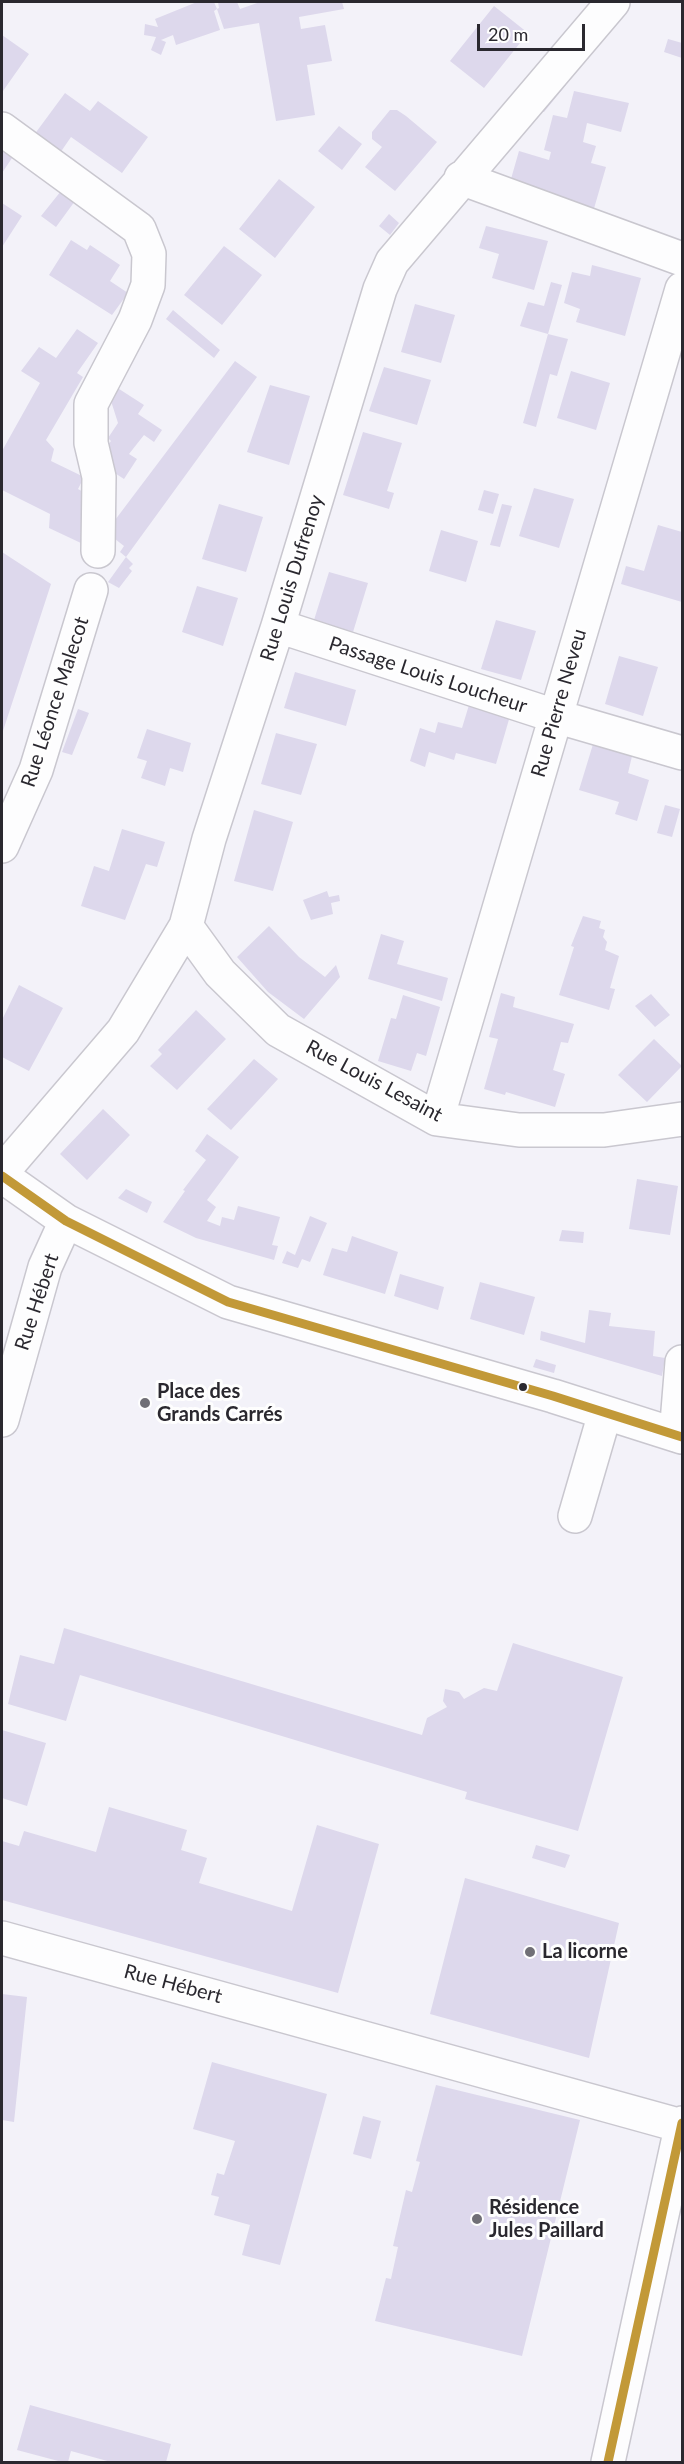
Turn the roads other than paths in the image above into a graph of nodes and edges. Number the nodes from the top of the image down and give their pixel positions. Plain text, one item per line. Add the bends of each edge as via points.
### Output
1 (613, 2) edge
2 (2, 129) edge
3 (461, 178) junction
4 (682, 259) edge
5 (682, 289) edge
6 (98, 550) dead end
7 (91, 590) dead end
8 (278, 626) junction
9 (555, 716) junction
10 (682, 753) edge
11 (2, 846) edge
12 (186, 926) junction
13 (437, 1119) junction
14 (682, 1119) edge
15 (2, 1174) edge
16 (66, 1221) junction
17 (682, 1362) edge
18 (605, 1413) junction
19 (2, 1420) edge
20 (679, 1436) edge
21 (575, 1516) dead end
22 (2, 1938) edge
23 (682, 2125) edge
24 (608, 2463) edge

1 - 3 street, Rue Louis Dufrenoy
2 - 6 street via 139,229 148,254 148,285 135,320 91,404 91,443 99,477
3 - 4 street
3 - 8 street, Rue Louis Dufrenoy via 392,262 380,289
5 - 9 street, Rue Pierre Neveu
7 - 11 street, Rue Léonce Malecot via 36,770
8 - 9 street, Passage Louis Loucheur
8 - 12 street, Rue Louis Dufrenoy via 209,839
9 - 10 street, Passage Louis Loucheur
9 - 13 street, Rue Pierre Neveu
12 - 13 street, Rue Louis Lesaint via 220,973 278,1030
12 - 15 street, Rue Louis Dufrenoy via 123,1031
13 - 14 street, Rue Louis Lesaint via 519,1130 594,1130
15 - 16 street
16 - 18 street via 228,1302
16 - 19 street, Rue Hébert via 45,1267
17 - 20 street
18 - 20 street
18 - 21 street
22 - 23 street, Rue Hébert
23 - 24 street

